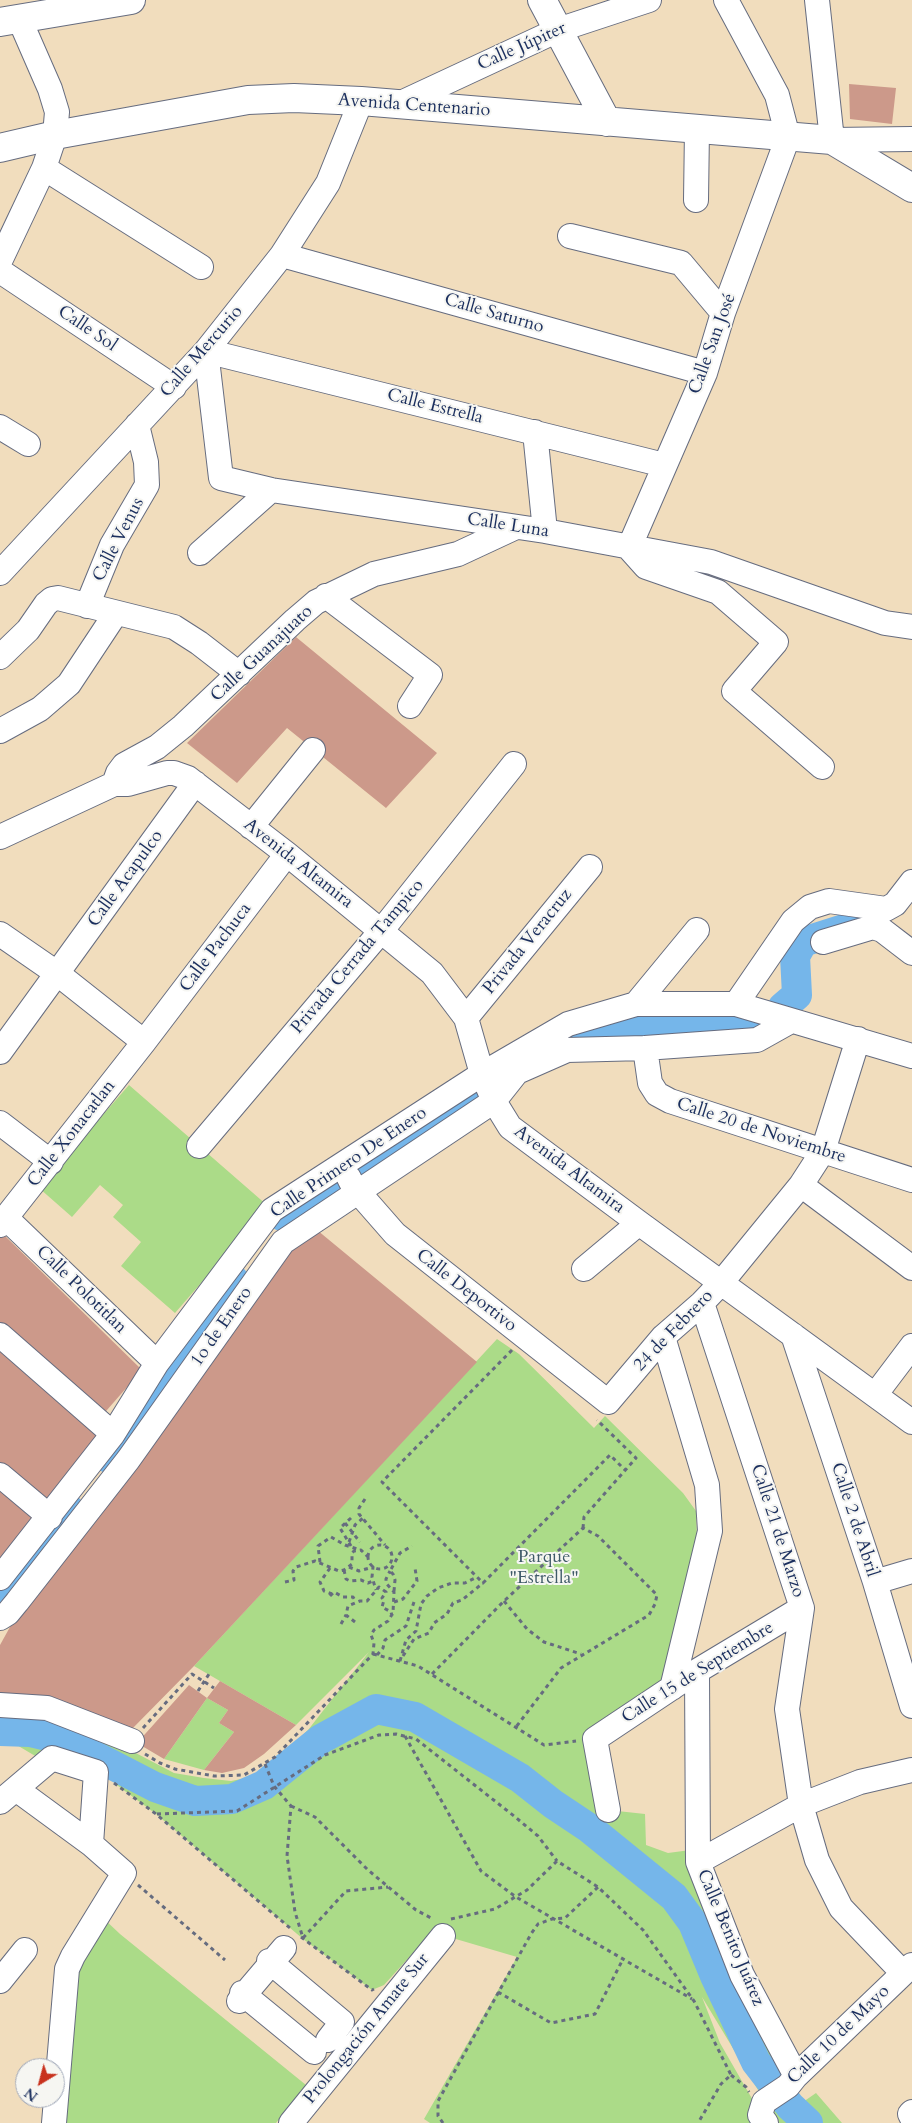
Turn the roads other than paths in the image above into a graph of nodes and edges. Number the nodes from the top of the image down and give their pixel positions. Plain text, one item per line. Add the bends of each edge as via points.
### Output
1 (131, 0) edge
2 (542, 0) edge
3 (649, 0) edge
4 (726, 0) edge
5 (817, 0) edge
6 (10, 20) edge
7 (558, 30) junction
8 (361, 101) junction
9 (399, 104) junction
10 (607, 122) junction
11 (697, 129) junction
12 (55, 135) junction
13 (788, 137) junction
14 (912, 139) edge
15 (832, 140) junction
16 (0, 148) edge
17 (44, 168) junction
18 (912, 188) edge
19 (696, 200) dead end
20 (570, 236) dead end
21 (282, 255) junction
22 (0, 261) edge
23 (201, 267) dead end
24 (0, 271) edge
25 (723, 313) junction
26 (206, 351) junction
27 (705, 373) junction
28 (174, 387) junction
29 (137, 425) junction
30 (0, 427) edge
31 (535, 432) junction
32 (28, 444) dead end
33 (664, 465) junction
34 (271, 490) junction
35 (516, 527) junction
36 (545, 531) junction
37 (628, 548) junction
38 (200, 553) dead end
39 (0, 573) edge
40 (326, 596) junction
41 (87, 606) junction
42 (116, 613) junction
43 (912, 627) edge
44 (0, 658) edge
45 (239, 674) junction
46 (410, 706) dead end
47 (0, 731) edge
48 (313, 750) dead end
49 (514, 764) dead end
50 (822, 767) dead end
51 (195, 783) junction
52 (114, 784) junction
53 (251, 827) junction
54 (0, 837) edge
55 (287, 854) junction
56 (590, 867) dead end
57 (912, 882) edge
58 (382, 930) junction
59 (697, 930) dead end
60 (0, 934) edge
61 (823, 942) dead end
62 (912, 953) edge
63 (58, 974) junction
64 (636, 1004) junction
65 (736, 1004) junction
66 (466, 1018) junction
67 (791, 1020) junction
68 (858, 1039) junction
69 (144, 1042) junction
70 (645, 1048) junction
71 (0, 1052) edge
72 (912, 1056) edge
73 (482, 1074) junction
74 (494, 1101) junction
75 (0, 1123) edge
76 (198, 1146) dead end
77 (823, 1151) junction
78 (51, 1162) junction
79 (350, 1177) junction
80 (912, 1180) edge
81 (801, 1185) junction
82 (3, 1222) edge
83 (639, 1223) junction
84 (912, 1268) edge
85 (584, 1269) dead end
86 (721, 1283) junction
87 (702, 1303) junction
88 (0, 1335) edge
89 (793, 1335) junction
90 (663, 1337) junction
91 (912, 1346) edge
92 (157, 1363) junction
93 (875, 1395) junction
94 (604, 1412) joint
95 (912, 1422) edge
96 (113, 1434) junction
97 (0, 1475) edge
98 (50, 1517) junction
99 (912, 1571) edge
100 (0, 1578) edge
101 (875, 1582) junction
102 (802, 1608) junction
103 (5, 1612) edge
104 (697, 1671) junction
105 (672, 1688) junction
106 (0, 1705) edge
107 (912, 1706) edge
108 (135, 1745) road end
109 (912, 1770) edge
110 (8, 1795) edge
111 (801, 1805) junction
112 (608, 1810) dead end
113 (91, 1844) junction
114 (698, 1862) junction
115 (444, 1926) road end
116 (25, 1950) dead end
117 (908, 1969) edge
118 (0, 1981) edge
119 (792, 2081) junction
120 (765, 2112) edge
121 (54, 2123) edge
122 (290, 2123) edge

1 - 6 main road
2 - 7 main road
3 - 7 street, Calle Júpiter
4 - 13 street via 777,95
5 - 15 street
6 - 12 street via 50,89 57,112
7 - 9 street, Calle Júpiter
7 - 10 main road
8 - 9 main road, Avenida Centenario
8 - 12 main road, Avenida Centenario via 248,100
8 - 21 street, Calle Mercurio via 328,183
9 - 10 main road, Avenida Centenario
10 - 11 main road, Avenida Centenario
11 - 13 main road, Avenida Centenario
11 - 19 street
12 - 16 main road, Avenida Centenario
12 - 17 street
13 - 15 main road, Avenida Centenario
13 - 25 street, Calle San José
14 - 15 street
15 - 18 main road
17 - 22 street
17 - 23 street
20 - 25 street via 681,263
21 - 26 street, Calle Mercurio
21 - 27 street, Calle Saturno
24 - 28 street, Calle Sol
25 - 27 street, Calle San José
26 - 28 street, Calle Mercurio
26 - 31 street, Calle Estrella
26 - 34 street, Calle Luna via 221,478
27 - 33 street, Calle San José
28 - 29 street, Calle Mercurio
29 - 39 street, Calle Mercurio
29 - 41 street, Calle Venus via 146,462 146,485 112,545
30 - 32 street
31 - 33 street, Calle Estrella
31 - 36 street
33 - 37 street, Calle San José
34 - 35 street, Calle Luna
34 - 38 street
35 - 36 street, Calle Luna
35 - 40 street, Calle Guanajuato via 458,554 374,574
36 - 37 street, Calle Luna
37 - 43 street, Calle Luna via 711,562 885,623
37 - 50 street via 646,567 718,592 776,642 734,692
40 - 45 street, Calle Guanajuato via 301,614
40 - 46 street via 430,675
41 - 42 street, Calle Venus
41 - 44 street via 52,599 22,638
42 - 45 street, Calle Venus via 174,628
42 - 47 street via 70,684 40,709
45 - 52 street, Calle Guanajuato via 169,738 124,765
48 - 53 street
49 - 58 street, Privada Cerrada Tampico
51 - 52 street, Avenida Altamira via 181,775 167,773 128,784
51 - 53 street, Avenida Altamira
51 - 63 street, Calle Acapulco
52 - 54 street, Avenida Altamira
53 - 55 street, Avenida Altamira
55 - 58 street, Avenida Altamira
55 - 69 street, Calle Pachuca
56 - 66 street, Privada Veracruz
57 - 65 street via 895,904 886,909 829,901 810,907 793,921
58 - 66 street, Avenida Altamira via 432,973
58 - 76 street, Privada Cerrada Tampico
59 - 64 street
60 - 63 street
61 - 62 street via 873,927
63 - 69 street
63 - 71 street, Calle Acapulco
64 - 65 street, Calle Primero De Enero
64 - 73 street, Calle Primero De Enero via 568,1024
65 - 67 street, Calle Primero De Enero
66 - 73 street, Avenida Altamira
67 - 68 street, Calle Primero De Enero
67 - 70 street via 757,1040
68 - 72 street, Calle Primero De Enero
68 - 77 street, 24 de Febrero
69 - 78 street, Calle Xonacatlan
70 - 74 street via 567,1050 517,1072
70 - 77 street, Calle 20 de Noviembre via 650,1083 658,1094 670,1101
73 - 74 street, Avenida Altamira
73 - 79 street, Calle Primero De Enero
74 - 79 street, 1o de Enero
74 - 83 street, Avenida Altamira via 510,1127
75 - 78 street
77 - 80 street, Calle 20 de Noviembre
77 - 81 street, 24 de Febrero
78 - 82 street, Calle Xonacatlan
79 - 92 street, Calle Primero De Enero via 272,1210
79 - 94 street, Calle Deportivo via 395,1234
79 - 103 street, 1o de Enero via 283,1242 128,1460
81 - 84 street
81 - 86 street, 24 de Febrero
82 - 92 street, Calle Polotitlan
83 - 85 street
83 - 86 street, Avenida Altamira
86 - 87 street, 24 de Febrero
86 - 89 street, Avenida Altamira
87 - 90 street, 24 de Febrero
87 - 102 street, Calle 21 de Marzo
88 - 96 street
89 - 93 street, Avenida Altamira
89 - 101 street, Calle 2 de Abril
90 - 94 street, 24 de Febrero
90 - 105 street via 707,1485 710,1531
91 - 93 street
92 - 96 street, Calle Primero De Enero
93 - 95 street, Avenida Altamira
96 - 98 street, Calle Primero De Enero
97 - 98 street
98 - 100 street, Calle Primero De Enero
99 - 101 street
101 - 107 street, Calle 2 de Abril
102 - 104 street, Calle 15 de Septiembre
102 - 111 street, Calle 21 de Marzo via 787,1709
104 - 105 street, Calle 15 de Septiembre
104 - 114 street, Calle Benito Juárez
105 - 112 street, Calle 15 de Septiembre via 595,1739
106 - 108 street via 47,1708
109 - 111 street via 860,1782
110 - 113 street
110 - 113 street via 52,1758 96,1772
111 - 114 street
111 - 117 street, Calle 21 de Marzo via 817,1860 841,1908
113 - 121 street via 124,1873 67,1969
114 - 119 street, Calle Benito Juárez via 742,1975
115 - 122 street, Prolongación Amate Sur via 289,2005 329,2075
116 - 118 street
117 - 119 street, Calle 10 de Mayo
119 - 120 street, Calle 10 de Mayo

